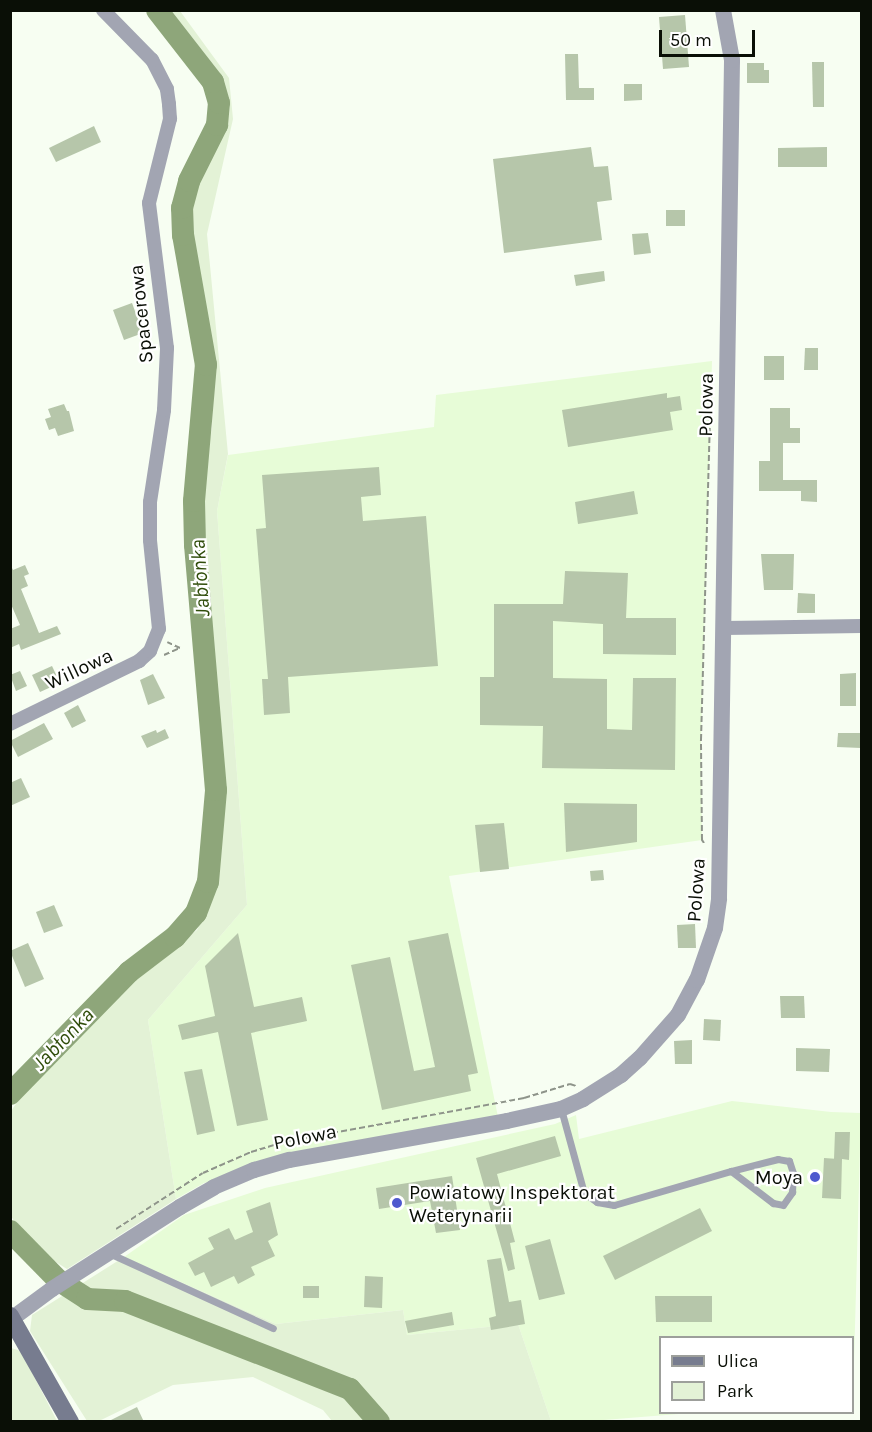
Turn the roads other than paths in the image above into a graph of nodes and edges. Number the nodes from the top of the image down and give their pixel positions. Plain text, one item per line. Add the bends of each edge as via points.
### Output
1 (103, 10) edge
2 (723, 10) edge
3 (861, 626) edge
4 (723, 628) junction
5 (160, 640) joint
6 (10, 724) edge
7 (561, 1109) junction
8 (731, 1171) junction
9 (109, 1253) junction
10 (11, 1318) edge
11 (273, 1328) dead end
12 (70, 1422) edge

1 - 5 street, Spacerowa via 152,60 167,89 171,120 149,203 167,348 164,410 150,502
2 - 4 street, Polowa via 732,60
3 - 4 street
4 - 7 street, Polowa via 719,898 710,944 697,980 659,1038 621,1075
5 - 6 street, Willowa via 139,662
7 - 8 lane via 584,1193 597,1202 614,1205
7 - 9 street, Polowa via 254,1170 214,1187
8 - 8 lane via 773,1203 783,1205 792,1192 789,1161 778,1159
9 - 10 street, Polowa
9 - 11 lane
10 - 12 main road

